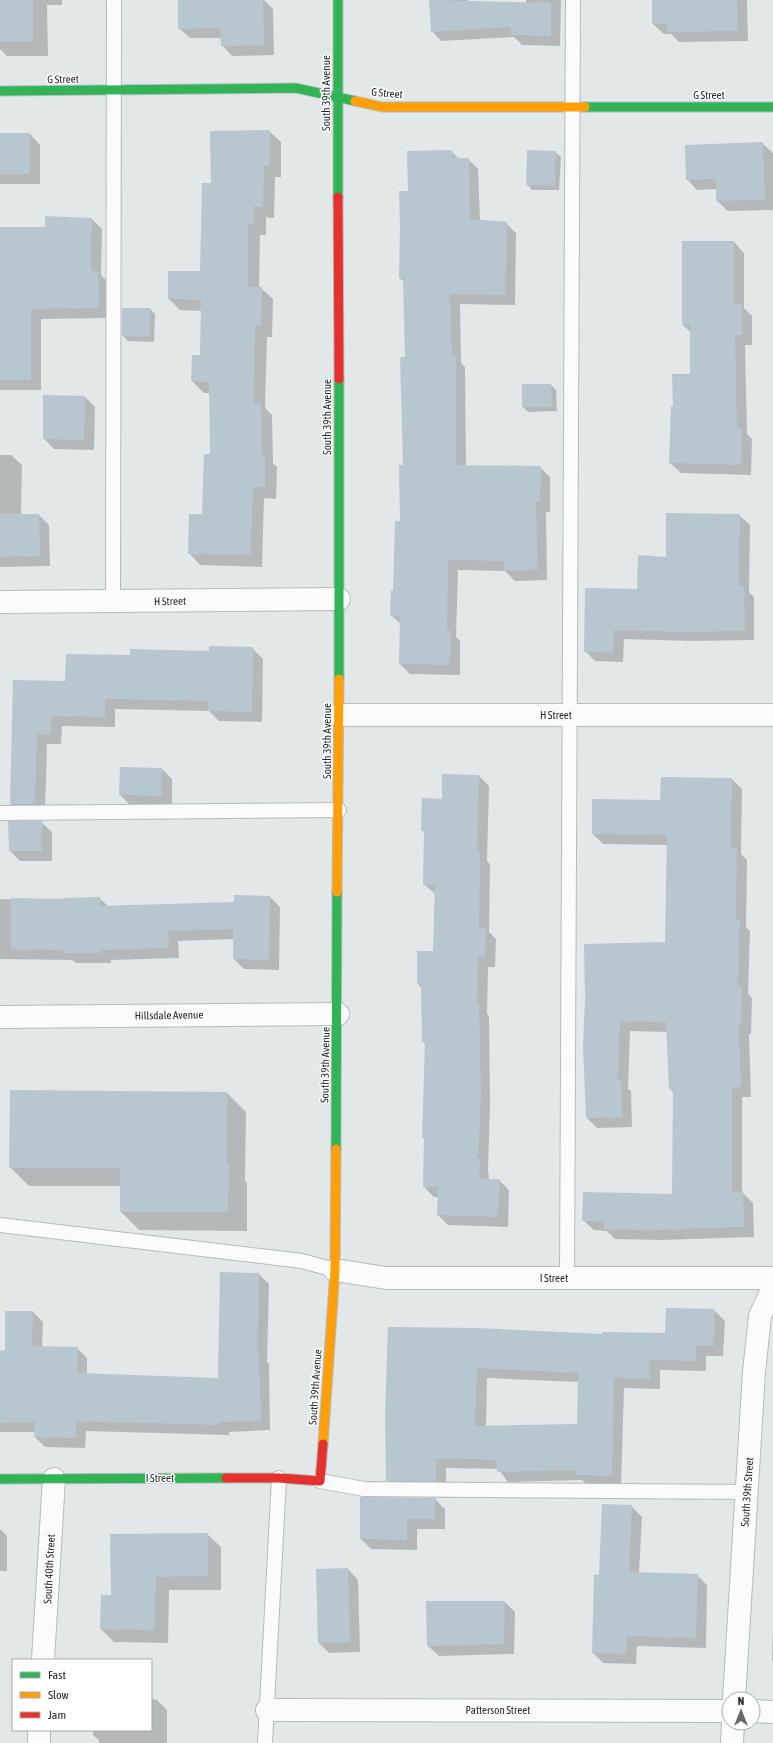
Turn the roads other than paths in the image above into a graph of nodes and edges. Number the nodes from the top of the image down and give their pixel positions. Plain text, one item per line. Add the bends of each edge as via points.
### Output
1 (114, 0) edge
2 (338, 0) edge
3 (573, 0) edge
4 (115, 90) junction
5 (0, 91) edge
6 (338, 97) junction
7 (573, 107) junction
8 (773, 107) edge
9 (339, 599) junction
10 (114, 601) junction
11 (0, 602) edge
12 (339, 715) junction
13 (571, 715) junction
14 (773, 715) edge
15 (338, 810) junction
16 (0, 813) edge
17 (338, 1014) junction
18 (0, 1017) edge
19 (0, 1225) edge
20 (336, 1270) junction
21 (567, 1278) junction
22 (773, 1278) edge
23 (773, 1288) edge
24 (280, 1478) junction
25 (0, 1479) edge
26 (54, 1479) junction
27 (320, 1481) junction
28 (747, 1492) junction
29 (43, 1659) edge
30 (735, 1691) edge
31 (267, 1710) junction
32 (721, 1711) edge
33 (761, 1711) edge
34 (773, 1712) edge
35 (39, 1731) edge
36 (733, 1731) edge
37 (39, 1743) edge
38 (265, 1743) edge
39 (732, 1743) edge

1 - 4 lane
2 - 6 street, South 39th Avenue
3 - 7 lane
4 - 5 street, G Street
4 - 6 street, G Street via 296,88
4 - 10 lane
6 - 7 street, G Street via 382,107
6 - 9 street, South 39th Avenue
7 - 8 street, G Street
7 - 13 lane
9 - 10 street, H Street
9 - 12 street, South 39th Avenue
10 - 11 street, H Street
12 - 13 street, H Street
12 - 15 street, South 39th Avenue
13 - 14 street, H Street
13 - 21 lane
15 - 16 lane
15 - 17 street, South 39th Avenue
17 - 18 street, Hillsdale Avenue
17 - 20 street, South 39th Avenue
19 - 20 lane via 302,1261
20 - 21 street, I Street via 386,1278
20 - 27 street, South 39th Avenue
21 - 22 street, I Street
23 - 28 street, South 39th Street via 760,1316
24 - 26 street, I Street
24 - 27 street, I Street
24 - 31 lane
25 - 26 street, I Street
26 - 29 street, South 40th Street
27 - 28 lane via 364,1489
28 - 30 street, South 39th Street
31 - 32 street, Patterson Street
31 - 38 lane
33 - 34 street
35 - 37 street
36 - 39 street

